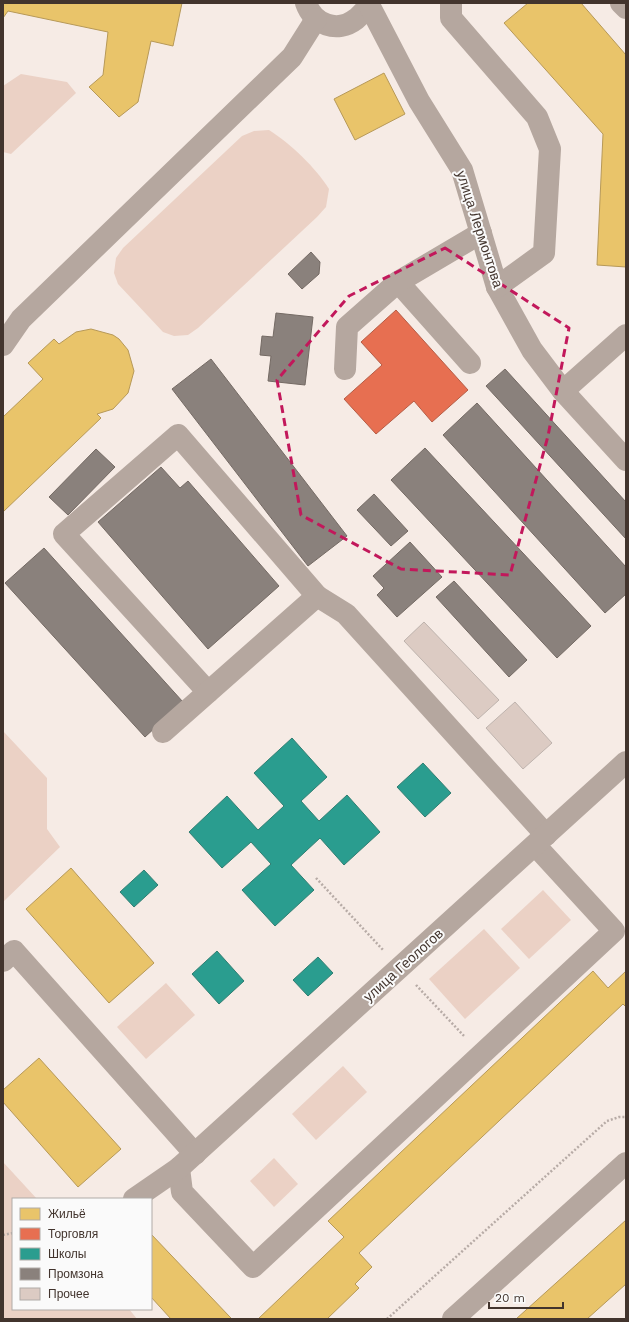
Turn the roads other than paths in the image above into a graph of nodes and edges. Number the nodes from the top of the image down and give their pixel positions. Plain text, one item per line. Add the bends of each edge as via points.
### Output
1 (451, 3) edge
2 (621, 3) edge
3 (368, 4) edge
4 (626, 8) edge
5 (311, 11) edge
6 (481, 233) junction
7 (398, 282) junction
8 (497, 287) junction
9 (626, 335) edge
10 (3, 345) edge
11 (470, 363) dead end
12 (345, 369) dead end
13 (563, 391) junction
14 (626, 460) edge
15 (317, 596) junction
16 (208, 692) junction
17 (163, 732) dead end
18 (626, 762) edge
19 (540, 840) junction
20 (3, 961) edge
21 (187, 1161) junction
22 (626, 1163) edge
23 (135, 1198) edge
24 (453, 1319) edge

1 - 8 street via 451,18 538,117 550,149 544,253
2 - 4 street
3 - 5 street via 355,20 346,25 330,26
3 - 6 street, улица Лермонтова via 419,101 462,170
5 - 10 street via 292,57 21,319
6 - 7 street
6 - 8 street, улица Лермонтова
7 - 11 street
7 - 12 street via 347,327
8 - 13 street, улица Лермонтова via 532,350
9 - 13 street
13 - 14 street, улица Лермонтова
15 - 16 street
15 - 16 street via 178,435 64,534
15 - 19 street via 346,614
16 - 17 street
18 - 19 street, улица Геологов
19 - 21 street, улица Геологов
19 - 21 street via 614,931 253,1267 182,1192
20 - 21 street via 14,951
21 - 23 street, улица Геологов
22 - 24 street

